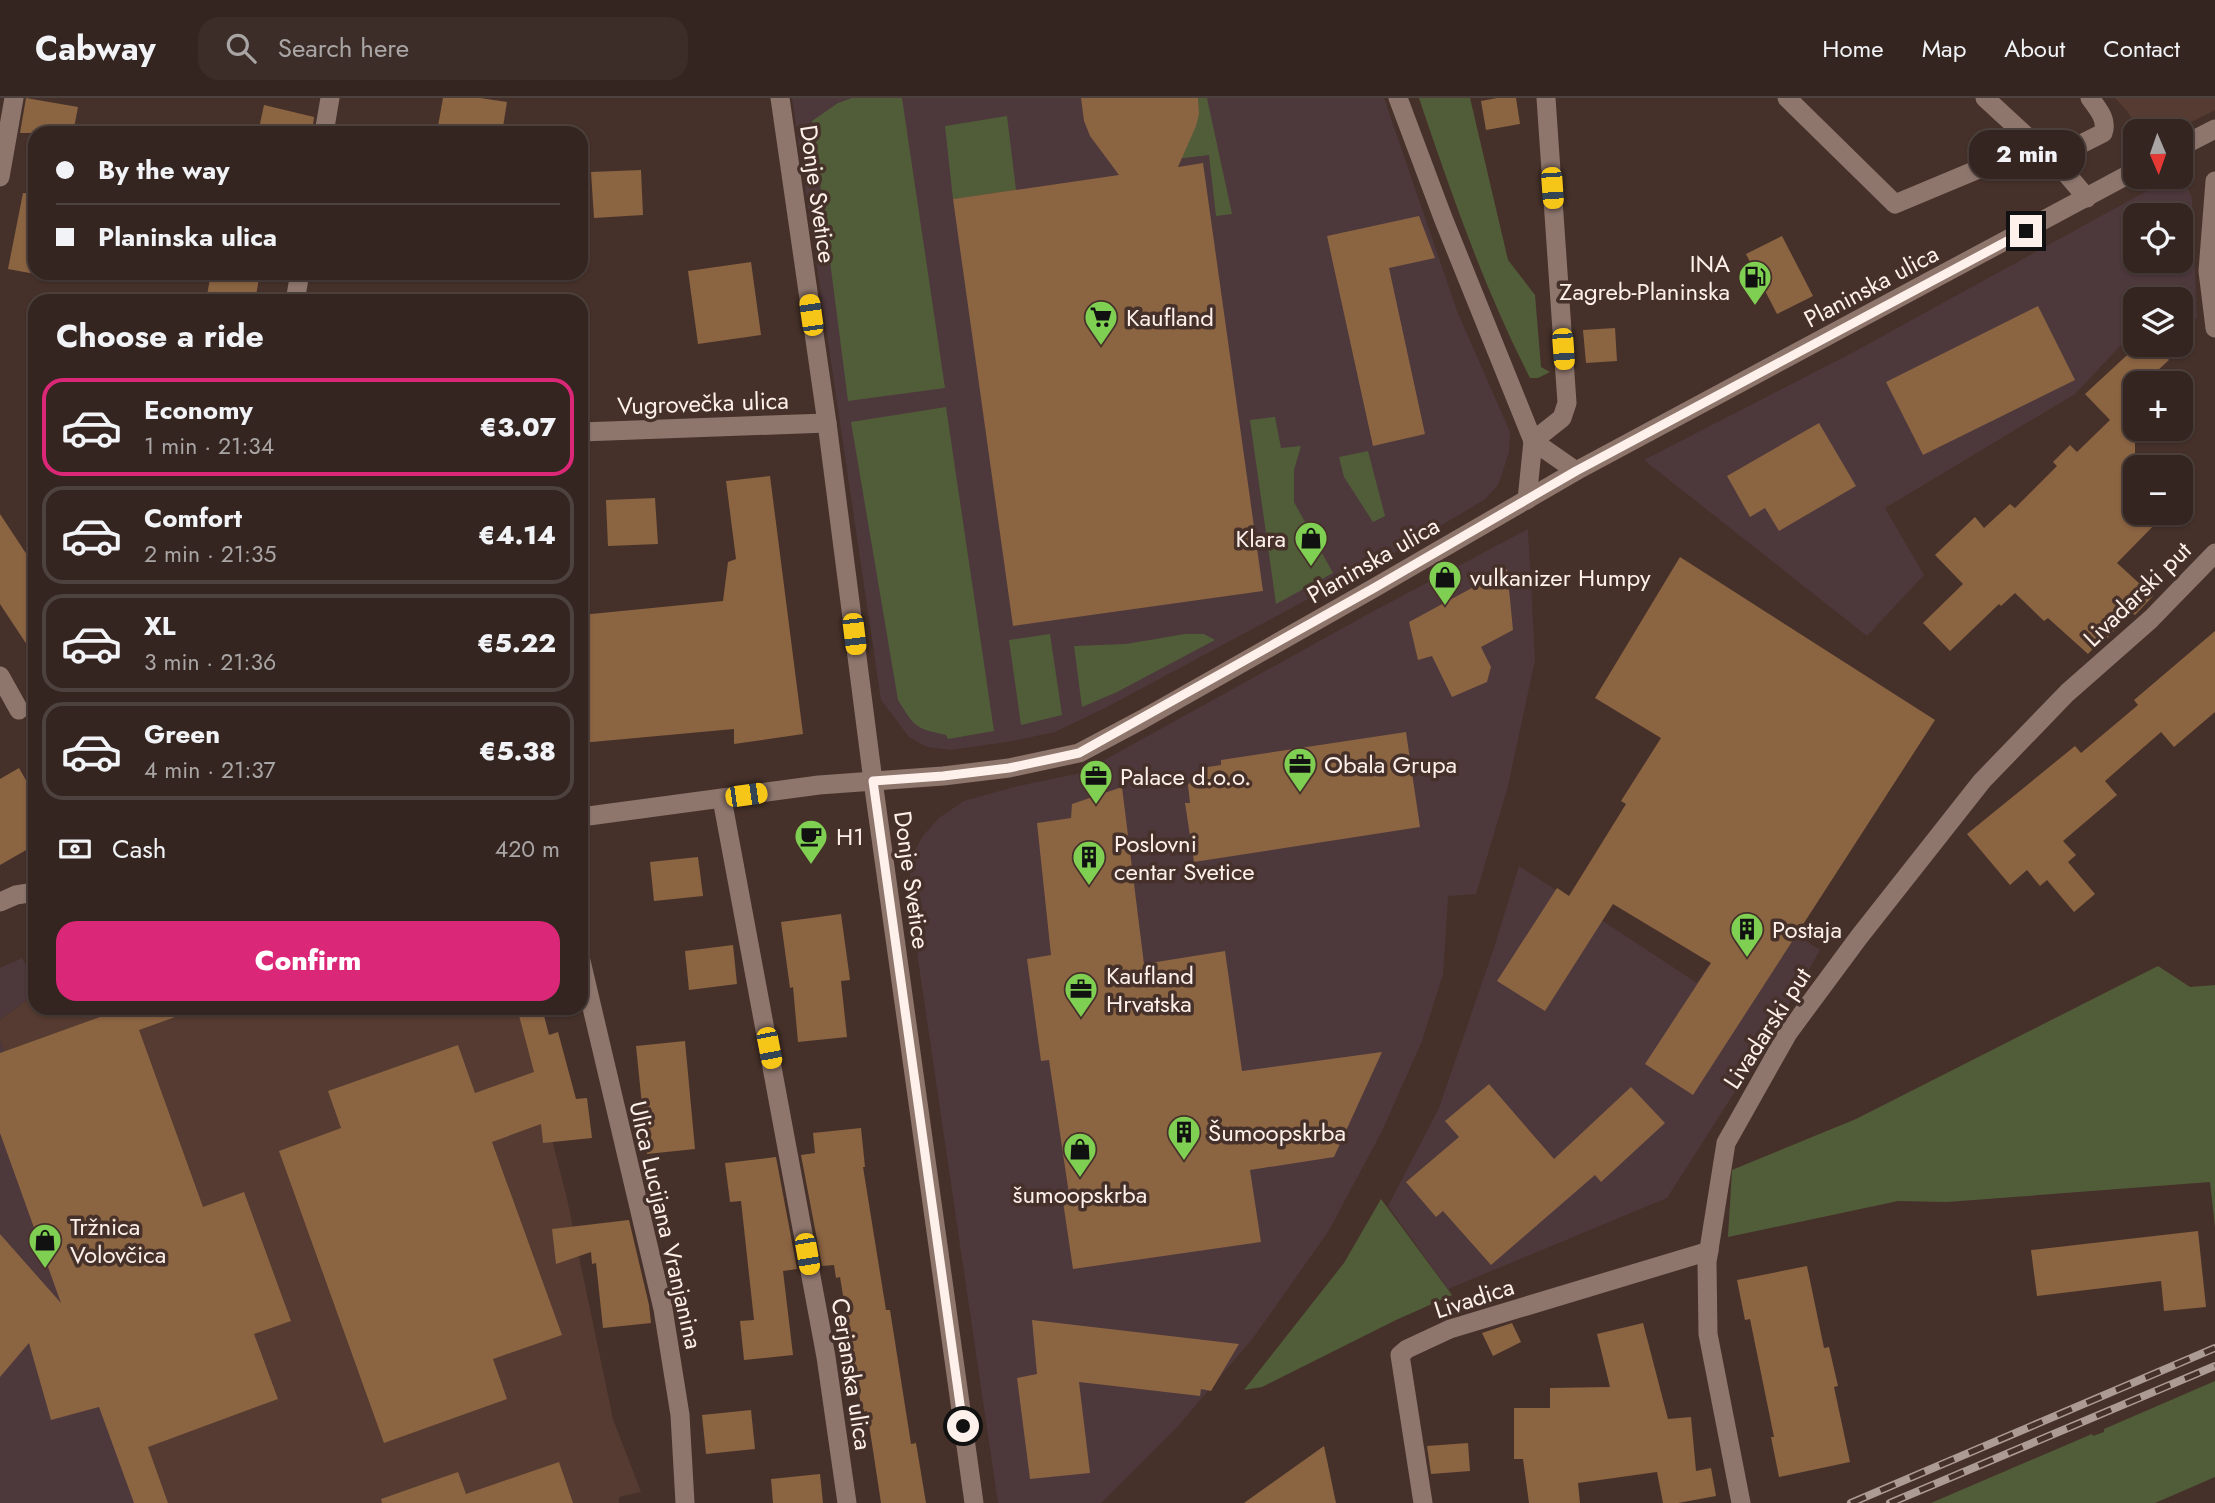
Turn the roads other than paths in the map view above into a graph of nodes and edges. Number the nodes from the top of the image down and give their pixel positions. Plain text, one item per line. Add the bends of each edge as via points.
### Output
1 (14, 98) edge
2 (330, 98) edge
3 (780, 98) edge
4 (1398, 98) edge
5 (1546, 98) edge
6 (1787, 98) edge
7 (1985, 98) edge
8 (2090, 98) edge
9 (325, 126) edge
10 (2215, 129) edge
11 (2193, 140) edge
12 (2036, 145) junction
13 (2053, 158) junction
14 (0, 177) edge
15 (2123, 178) edge
16 (2215, 181) edge
17 (2087, 198) junction
18 (2215, 328) edge
19 (827, 423) junction
20 (588, 432) edge
21 (1534, 441) junction
22 (1576, 471) junction
23 (1527, 499) junction
24 (2215, 554) edge
25 (0, 676) edge
26 (19, 710) dead end
27 (873, 781) junction
28 (722, 799) junction
29 (588, 816) edge
30 (28, 893) edge
31 (0, 902) edge
32 (588, 991) edge
33 (1709, 1251) junction
34 (685, 1503) edge
35 (847, 1503) edge
36 (974, 1503) edge
37 (1423, 1503) edge
38 (1741, 1503) edge

1 - 14 street
2 - 9 street
3 - 19 street, Donje Svetice
4 - 21 street
5 - 21 street via 1567,403 1562,418
6 - 12 street via 1895,204
7 - 12 street
8 - 13 street via 2100,111 2103,134
10 - 11 street
12 - 13 street
13 - 17 street
15 - 17 street, Planinska ulica
16 - 18 street via 2208,271
17 - 22 street, Planinska ulica
19 - 20 street, Vugrovečka ulica
19 - 27 street, Donje Svetice
21 - 22 street
21 - 23 street
22 - 23 street, Planinska ulica
23 - 27 street, Planinska ulica via 1079,753 1009,768
24 - 33 street, Livadarski put via 2151,619 2067,693 1982,781 1788,1033 1726,1143
25 - 26 street
27 - 28 street, Planinska ulica
27 - 36 street, Donje Svetice
28 - 29 street, Planinska ulica
28 - 35 street, Cerjanska ulica via 826,1357
30 - 31 street
32 - 34 street, Ulica Lucijana Vranjanina via 663,1309 680,1415
33 - 37 street, Livadica via 1450,1329 1406,1349 1400,1355
33 - 38 street, Livadarski put via 1708,1334

